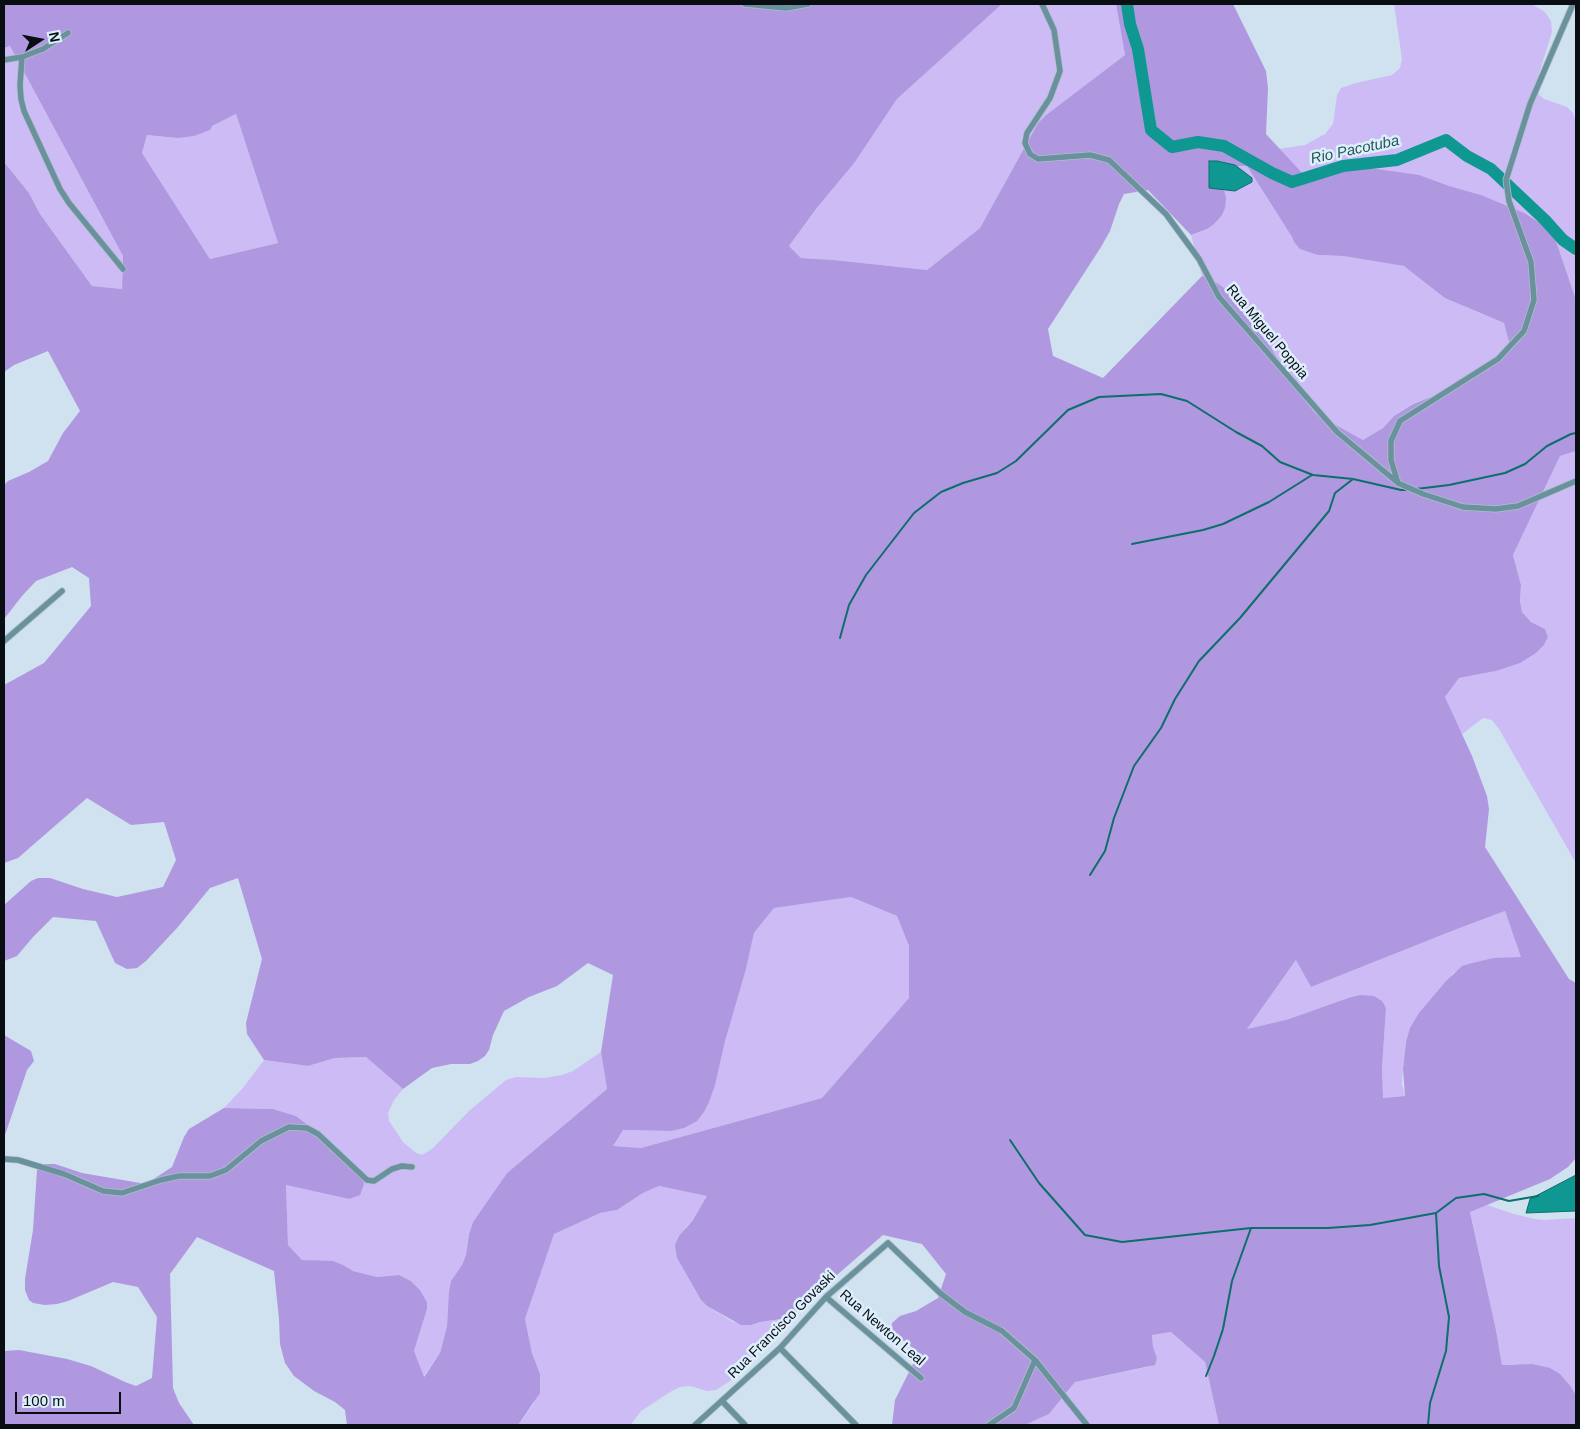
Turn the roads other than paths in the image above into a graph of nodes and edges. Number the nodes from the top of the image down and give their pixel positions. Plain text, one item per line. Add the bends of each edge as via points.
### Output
1 (746, 4) edge
2 (808, 4) edge
3 (1042, 4) edge
4 (1573, 4) edge
5 (68, 32) dead end
6 (22, 57) junction
7 (4, 60) edge
8 (123, 269) dead end
9 (1576, 481) edge
10 (1398, 483) junction
11 (62, 591) dead end
12 (4, 641) edge
13 (4, 1159) edge
14 (412, 1167) dead end
15 (826, 1297) junction
16 (780, 1348) junction
17 (1035, 1360) junction
18 (920, 1378) dead end
19 (722, 1401) junction
20 (695, 1425) edge
21 (745, 1425) edge
22 (856, 1425) edge
23 (989, 1425) edge
24 (1087, 1425) edge

1 - 2 street via 786,8
3 - 10 street, Rua Miguel Poppia via 1054,30 1060,71 1050,98 1027,133 1025,144 1030,154 1038,159 1090,155 1109,160 1166,214 1199,259 1219,297 1337,432
4 - 10 street via 1530,104 1506,180 1509,202 1531,262 1534,300 1524,331 1498,359 1400,421 1391,441 1391,460
5 - 6 street via 43,49
6 - 7 street
6 - 8 street via 20,85 24,111 60,189
9 - 10 street, Rua Miguel Poppia via 1518,506 1496,509 1463,507
11 - 12 street
13 - 14 street via 64,1174 103,1191 122,1193 179,1176 210,1176 226,1170 261,1141 289,1128 307,1128 318,1134 367,1180 374,1181 402,1166
15 - 16 street, Rua Francisco Govaski
15 - 17 street, Rua Francisco Govaski via 888,1243 940,1293 965,1312 1002,1330
15 - 18 street, Rua Newton Leal
16 - 19 street, Rua Francisco Govaski
16 - 22 street
17 - 23 street via 1014,1408
17 - 24 street
19 - 20 street, Rua Francisco Govaski
19 - 21 street

